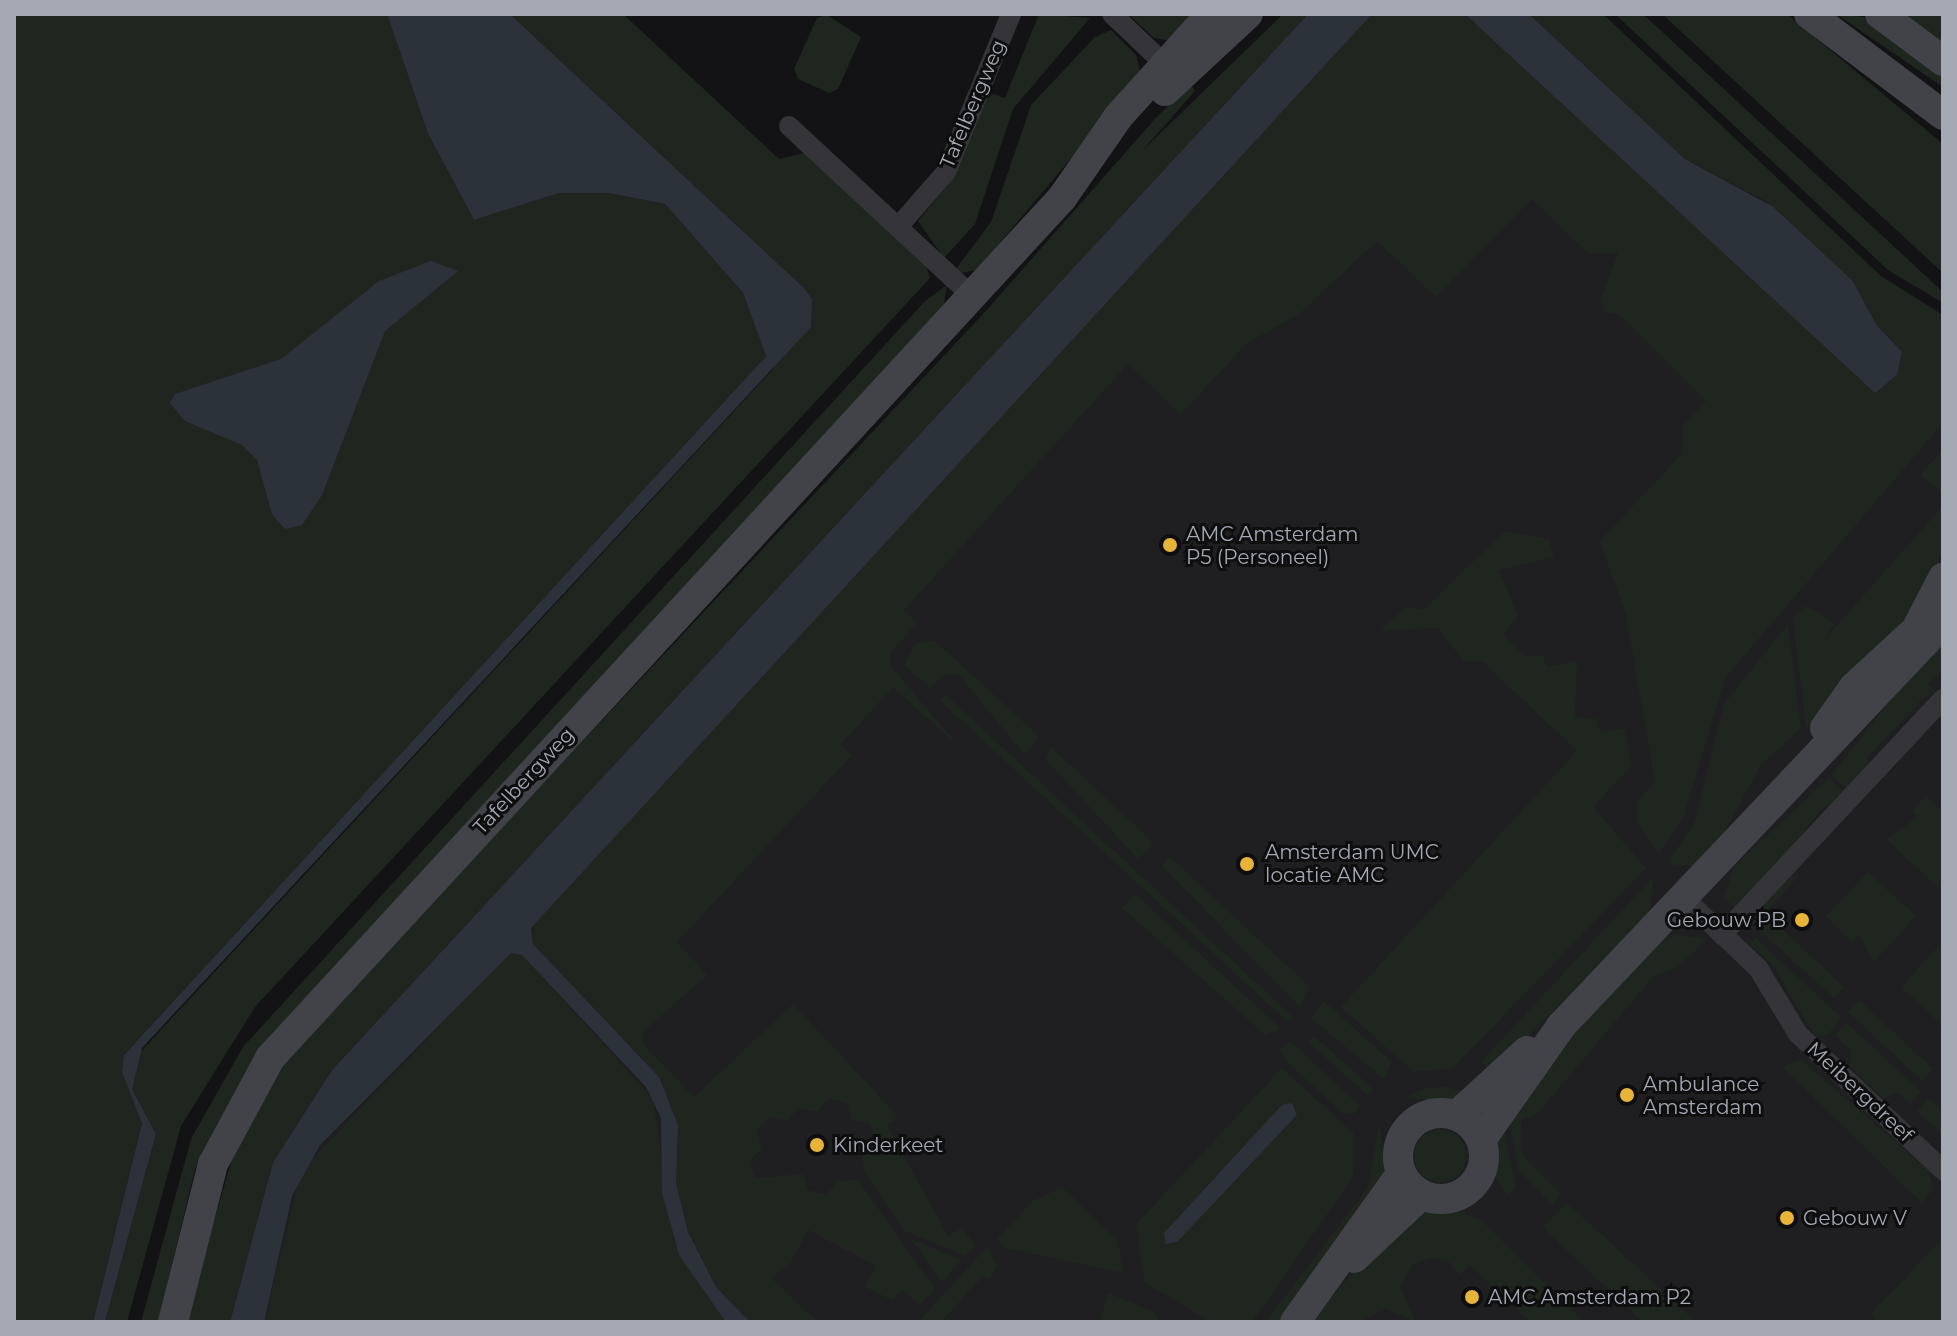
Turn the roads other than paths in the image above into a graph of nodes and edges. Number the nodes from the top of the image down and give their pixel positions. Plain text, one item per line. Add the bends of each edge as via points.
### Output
1 (1011, 14) edge
2 (1112, 14) edge
3 (1211, 14) edge
4 (1248, 14) edge
5 (1809, 14) edge
6 (1880, 14) edge
7 (1943, 61) edge
8 (1172, 71) junction
9 (1943, 115) edge
10 (789, 126) dead end
11 (898, 227) junction
12 (972, 296) junction
13 (1943, 578) edge
14 (1943, 623) edge
15 (1943, 699) edge
16 (1807, 761) junction
17 (1682, 896) junction
18 (1722, 935) junction
19 (1561, 1026) junction
20 (1457, 1115) junction
21 (1481, 1140) junction
22 (1943, 1170) edge
23 (1411, 1184) junction
24 (173, 1322) edge
25 (1295, 1322) edge

1 - 11 street, Tafelbergweg via 946,172
2 - 8 street
3 - 8 street, Tafelbergweg
4 - 8 street, Tafelbergweg
5 - 9 street
6 - 7 street
8 - 12 street, Tafelbergweg via 1118,117 1062,198
10 - 11 street
11 - 12 street
12 - 24 street, Tafelbergweg via 270,1058 213,1164
13 - 16 street via 1916,630 1839,706
14 - 16 street
15 - 18 street
16 - 17 street
17 - 18 street, Meibergdreef
17 - 19 street
18 - 22 street, Meibergdreef via 1768,980 1798,1034
19 - 20 street
19 - 21 street
20 - 21 street
20 - 23 street via 1433,1113 1408,1127 1397,1152
21 - 23 street via 1483,1164 1471,1187 1447,1199
23 - 25 street

